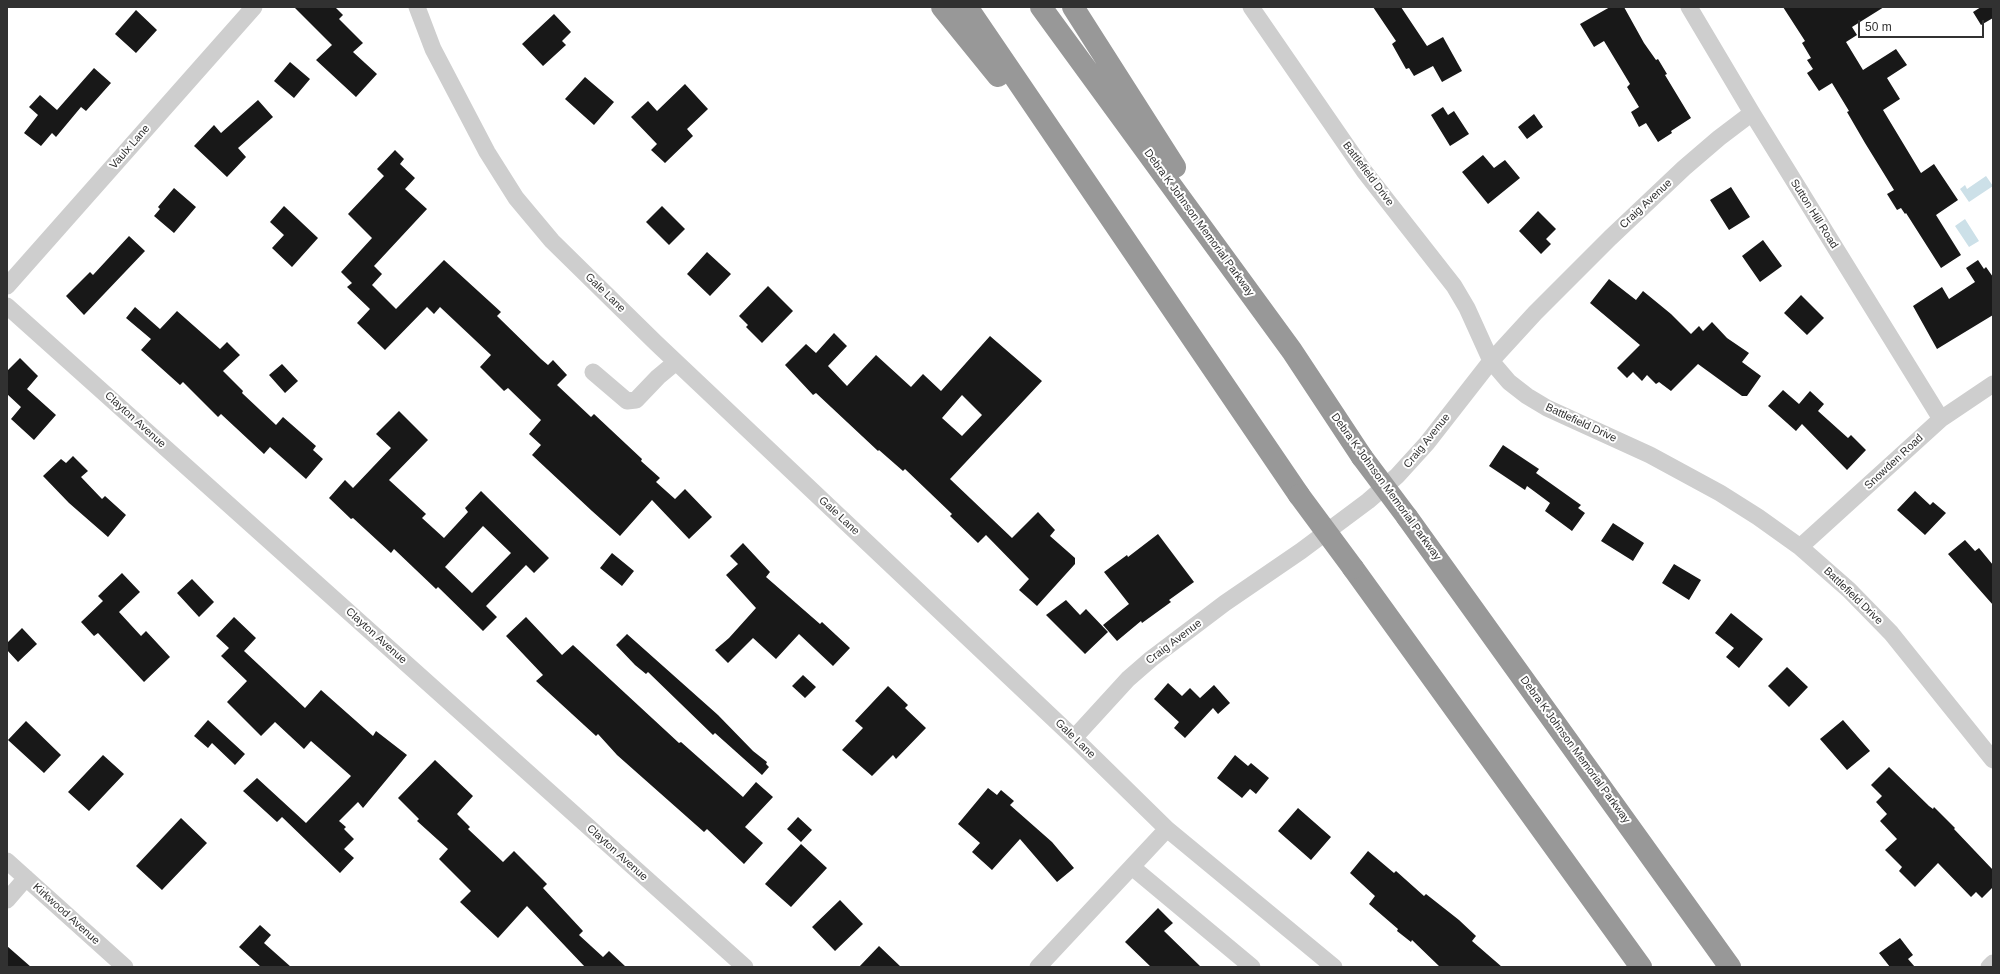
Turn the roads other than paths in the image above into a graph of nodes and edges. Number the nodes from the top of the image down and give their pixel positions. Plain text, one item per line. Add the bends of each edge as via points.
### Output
1 (254, 7) edge
2 (417, 7) edge
3 (942, 7) edge
4 (967, 7) edge
5 (1041, 7) edge
6 (1073, 7) edge
7 (1251, 7) edge
8 (1689, 7) edge
9 (1752, 113) junction
10 (1103, 205) junction
11 (7, 286) edge
12 (7, 306) edge
13 (1292, 350) junction
14 (1491, 360) junction
15 (676, 362) junction
16 (593, 372) dead end
17 (1993, 384) edge
18 (1941, 418) junction
19 (1800, 548) junction
20 (1074, 738) junction
21 (1993, 760) edge
22 (1167, 829) junction
23 (7, 861) edge
24 (1132, 867) junction
25 (26, 878) junction
26 (7, 900) edge
27 (1993, 962) edge
28 (1332, 966) edge
29 (125, 967) edge
30 (745, 967) edge
31 (1038, 967) edge
32 (1252, 967) edge
33 (1641, 967) edge
34 (1730, 967) edge
35 (1989, 967) edge

1 - 11 street, Vaulx Lane
2 - 15 street, Gale Lane via 440,62 487,152 516,198 552,241
3 - 10 highway
4 - 10 highway
5 - 13 highway, Debra K Johnson Memorial Parkway
6 - 13 highway
7 - 14 street, Battlefield Drive via 1360,166 1454,286
8 - 9 street, Sutton Hill Road
9 - 14 street, Craig Avenue via 1684,168 1616,232
9 - 18 street, Sutton Hill Road
10 - 33 highway, bridge via 1299,495
12 - 30 street, Clayton Avenue
13 - 34 highway, Debra K Johnson Memorial Parkway, bridge via 1362,457 1408,517
14 - 19 street, Battlefield Drive via 1509,382 1535,401 1698,480 1758,516
14 - 20 street, Craig Avenue via 1427,444 1397,476 1307,547 1151,659 1128,679
15 - 16 street via 636,400 627,401
15 - 20 street, Gale Lane
17 - 18 street, Snowden Road
18 - 19 street, Snowden Road
19 - 21 street, Battlefield Drive via 1849,590 1891,633
20 - 22 street, Gale Lane
22 - 24 street
22 - 28 street, Gale Lane
23 - 25 street, Kirkwood Avenue
24 - 31 street
24 - 32 street
25 - 26 street
25 - 29 street, Kirkwood Avenue
27 - 35 street

